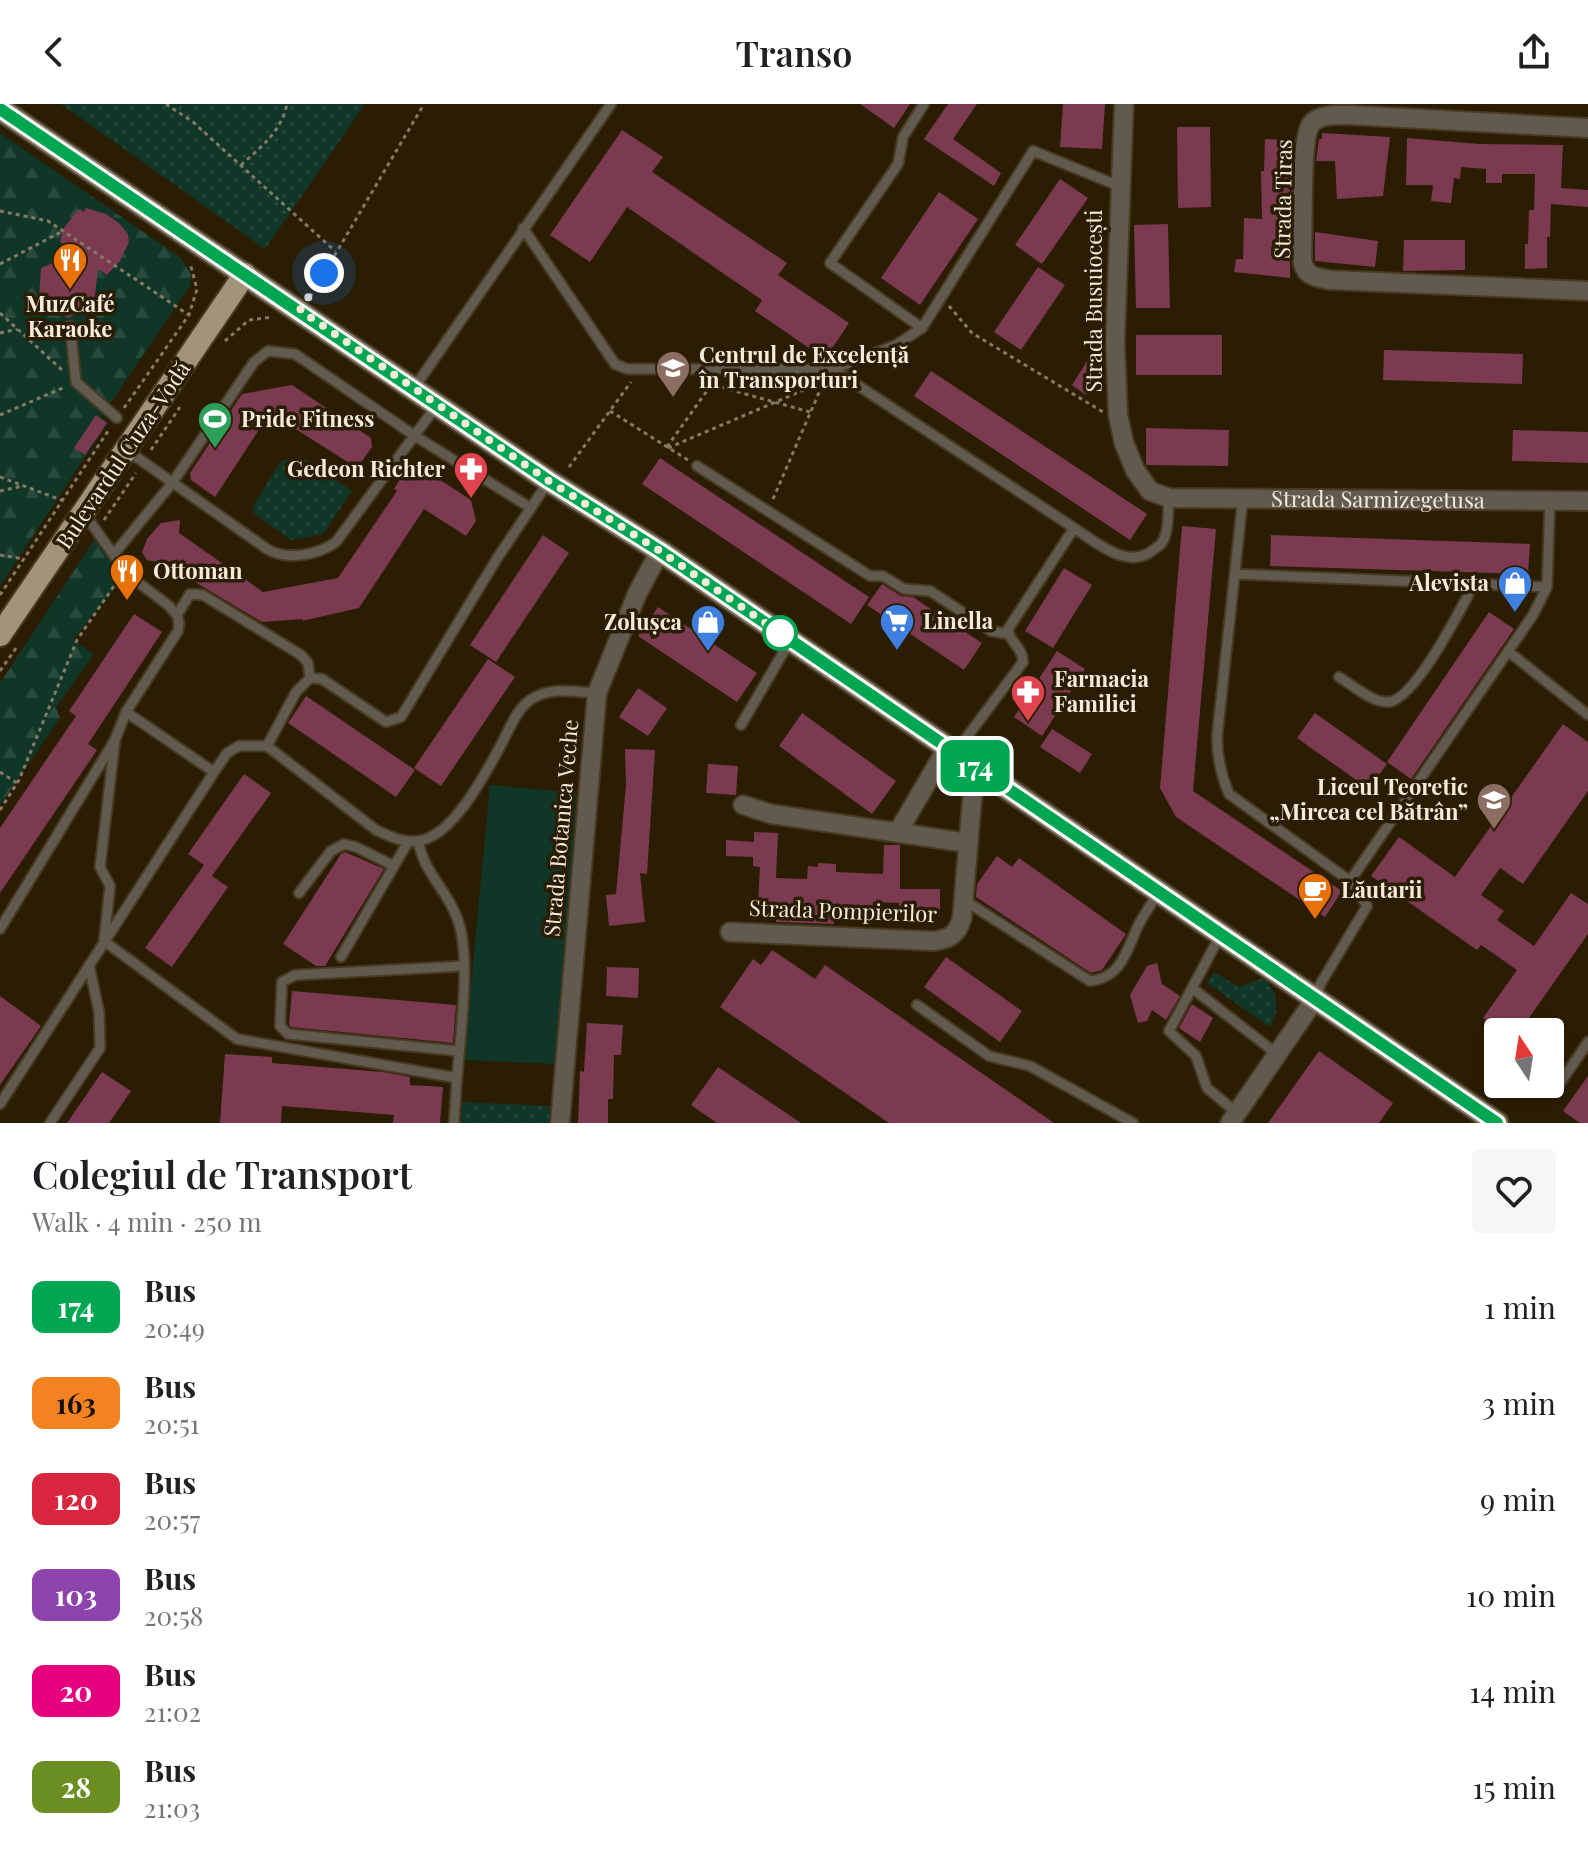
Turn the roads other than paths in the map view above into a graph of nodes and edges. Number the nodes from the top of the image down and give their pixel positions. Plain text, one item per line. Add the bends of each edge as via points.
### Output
1 (611, 104) edge
2 (924, 104) edge
3 (1124, 104) edge
4 (0, 109) edge
5 (1588, 128) edge
6 (1119, 186) junction
7 (523, 228) junction
8 (245, 274) junction
9 (1588, 291) edge
10 (70, 326) dead end
11 (922, 328) junction
12 (830, 370) junction
13 (414, 388) junction
14 (438, 404) junction
15 (117, 418) road end
16 (415, 436) junction
17 (134, 455) junction
18 (697, 466) road end
19 (549, 481) junction
20 (173, 482) junction
21 (1150, 491) joint
22 (1243, 497) junction
23 (1169, 498) junction
24 (1550, 501) junction
25 (1588, 501) edge
26 (531, 508) junction
27 (91, 521) junction
28 (1074, 528) junction
29 (660, 551) junction
30 (114, 554) junction
31 (1235, 574) junction
32 (1474, 584) junction
33 (1547, 587) junction
34 (177, 615) junction
35 (1008, 634) junction
36 (9, 640) edge
37 (790, 640) junction
38 (1509, 652) junction
39 (1339, 677) dead end
40 (310, 678) junction
41 (597, 693) junction
42 (126, 712) junction
43 (1588, 715) edge
44 (741, 725) dead end
45 (115, 740) junction
46 (267, 746) junction
47 (951, 750) junction
48 (975, 765) junction
49 (214, 772) junction
50 (743, 805) dead end
51 (898, 832) junction
52 (413, 842) junction
53 (968, 843) junction
54 (394, 866) junction
55 (1350, 881) junction
56 (1159, 892) junction
57 (299, 893) dead end
58 (964, 900) junction
59 (0, 929) edge
60 (730, 932) dead end
61 (1221, 934) junction
62 (104, 941) junction
63 (341, 957) dead end
64 (89, 965) junction
65 (464, 966) junction
66 (1192, 988) junction
67 (1315, 999) junction
68 (917, 1005) dead end
69 (1588, 1042) edge
70 (459, 1051) junction
71 (1277, 1054) junction
72 (1564, 1077) edge
73 (457, 1078) junction
74 (0, 1104) edge
75 (1234, 1118) edge
76 (50, 1123) edge
77 (454, 1123) edge
78 (560, 1123) edge
79 (1133, 1123) edge
80 (1497, 1123) edge

1 - 7 lane
2 - 11 lane via 903,137 898,164 830,263
3 - 6 street, Strada Busuiocești
4 - 8 main road
5 - 9 street, Strada Tiras via 1349,115 1315,120 1305,146 1302,256 1309,275 1330,280
6 - 11 lane via 1033,151
6 - 21 street, Strada Busuiocești via 1118,415 1135,470
7 - 12 lane via 615,364 627,369
7 - 13 lane
8 - 13 main road
8 - 17 main road, Bulevardul Cuza-Vodă
10 - 15 lane via 76,382
11 - 12 lane via 896,345
12 - 28 lane
13 - 14 main road
14 - 16 lane
14 - 19 main road
16 - 20 lane via 341,536 322,551 275,554
16 - 20 lane via 295,354 268,351 254,362
16 - 26 lane
17 - 20 lane
17 - 27 main road, Bulevardul Cuza-Vodă
18 - 35 lane via 870,576 883,576 904,589 930,591 991,631
19 - 26 lane
19 - 29 main road
20 - 30 lane
21 - 23 street, Strada Sarmizegetusa
22 - 23 street, Strada Sarmizegetusa
22 - 24 street, Strada Sarmizegetusa
22 - 31 lane
23 - 28 lane via 1165,537 1147,555 1121,557
24 - 25 street, Strada Sarmizegetusa
24 - 33 lane
26 - 40 lane via 401,717 386,722 322,679
27 - 30 lane
27 - 36 main road, Bulevardul Cuza-Vodă
28 - 35 lane
29 - 37 main road
29 - 41 street, Strada Botanica Veche
30 - 34 lane via 125,571
31 - 32 lane
31 - 55 lane via 1217,737 1225,784 1229,794
32 - 33 lane
32 - 39 lane via 1432,657 1396,700 1378,700
33 - 38 lane
34 - 40 lane via 190,594 203,595 301,655
34 - 42 lane via 178,631
35 - 47 lane via 1023,662
37 - 44 lane
37 - 47 main road
38 - 43 lane
38 - 55 lane
40 - 46 lane via 296,692
41 - 52 lane via 548,692 531,699 440,833
41 - 78 street, Strada Botanica Veche
42 - 45 lane
42 - 49 lane
45 - 59 lane
45 - 62 lane via 100,867 110,886
46 - 49 lane via 239,746
46 - 52 lane via 376,830
47 - 48 main road
47 - 51 street
48 - 53 street, Strada Pompierilor
48 - 56 main road
49 - 62 lane
50 - 51 street via 771,814
51 - 53 street
52 - 54 lane
52 - 65 lane via 458,918
53 - 58 street, Strada Pompierilor
54 - 57 lane via 344,844 331,851
54 - 63 lane
55 - 67 lane via 1367,906
56 - 58 lane via 1117,970 1090,981
56 - 61 main road
58 - 60 street, Strada Pompierilor via 959,929 951,938 933,941
61 - 66 lane
61 - 67 main road
62 - 64 lane
62 - 73 lane via 237,1039
64 - 74 lane
64 - 76 lane via 100,1048
65 - 70 lane
65 - 70 lane via 295,975 282,982 280,1026 288,1034
66 - 71 lane
66 - 75 lane via 1169,1031 1196,1056 1207,1088
67 - 71 street
67 - 80 main road
68 - 79 lane via 989,1056 1030,1066
69 - 72 lane
70 - 73 lane
71 - 75 street
73 - 77 lane

